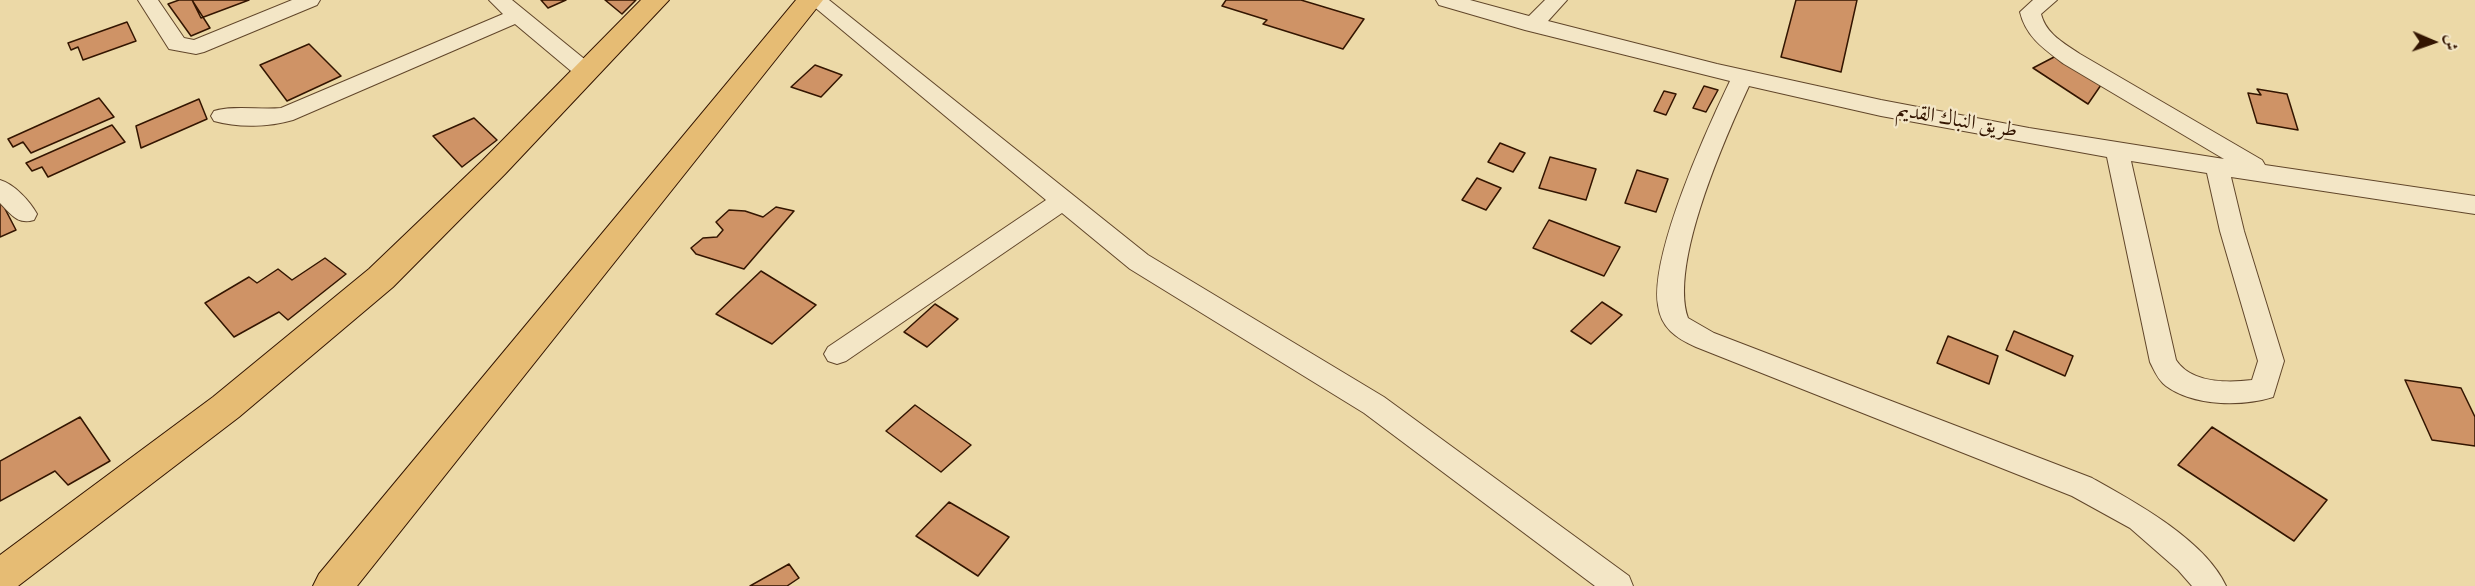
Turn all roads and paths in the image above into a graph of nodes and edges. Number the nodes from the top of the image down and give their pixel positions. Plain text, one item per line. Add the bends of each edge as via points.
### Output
1 (148, 0) edge
2 (310, 0) edge
3 (500, 0) edge
4 (656, 0) edge
5 (810, 0) edge
6 (816, 0) edge
7 (1446, 0) edge
8 (1557, 0) edge
9 (2047, 0) edge
10 (519, 15) junction
11 (1533, 25) junction
12 (585, 72) junction
13 (1742, 78) junction
14 (222, 116) dead end
15 (2116, 150) junction
16 (2217, 165) junction
17 (2266, 173) junction
18 (0, 188) edge
19 (1063, 200) junction
20 (2475, 205) edge
21 (25, 214) dead end
22 (837, 354) dead end
23 (0, 577) edge
24 (333, 586) edge
25 (1618, 586) edge
26 (2211, 586) edge

1 - 2 street via 177,44 196,47
3 - 10 street
4 - 12 highway
5 - 24 highway
6 - 19 street
7 - 11 street, طريق النباك القديم
8 - 11 street
9 - 17 street via 2030,12 2034,27 2048,42 2105,80
10 - 12 street
10 - 14 street via 285,115
11 - 13 street, طريق النباك القديم
12 - 23 highway via 381,278 226,407
13 - 15 street, طريق النباك القديم
13 - 26 street via 1724,116 1679,241 1670,293 1677,323 1706,340 2082,487 2140,519 2189,561
15 - 16 street, طريق النباك القديم
15 - 16 street via 2163,362 2172,376 2186,384 2248,394 2264,389 2271,361 2232,231
16 - 17 street, طريق النباك القديم
17 - 20 street, طريق النباك القديم
18 - 21 street
19 - 22 street
19 - 25 street via 1140,262 1374,405

